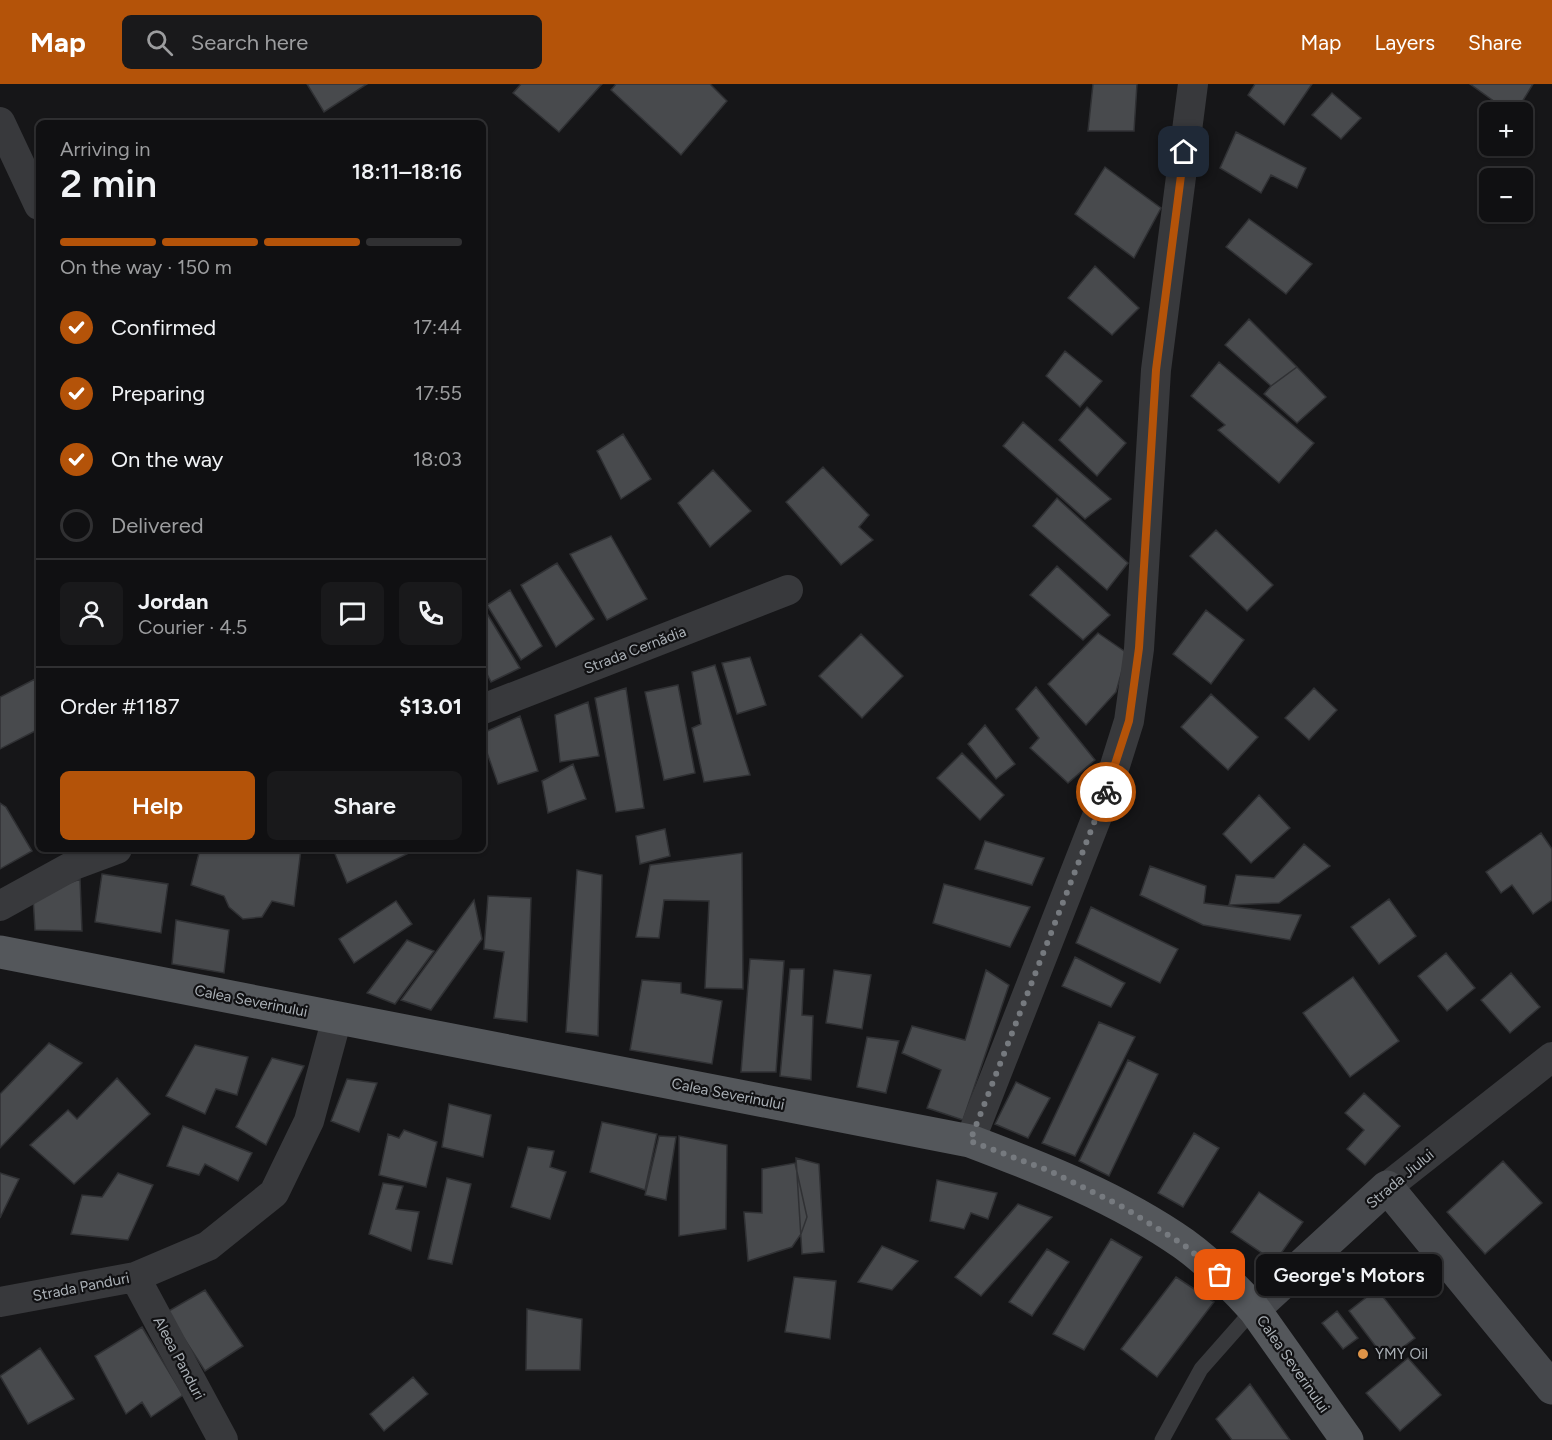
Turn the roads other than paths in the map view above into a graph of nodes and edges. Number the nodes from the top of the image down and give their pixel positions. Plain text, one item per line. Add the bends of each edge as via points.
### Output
1 (1193, 84) edge
2 (0, 122) edge
3 (36, 199) edge
4 (788, 590) dead end
5 (486, 708) edge
6 (108, 852) edge
7 (0, 906) edge
8 (0, 952) edge
9 (337, 1018) junction
10 (1552, 1057) edge
11 (970, 1141) junction
12 (1387, 1187) junction
13 (135, 1277) junction
14 (0, 1302) edge
15 (1254, 1309) junction
16 (1552, 1388) edge
17 (223, 1440) edge
18 (1162, 1440) edge
19 (1347, 1440) edge

1 - 11 street via 1156,370 1139,648 1129,721 1107,791
2 - 3 street
4 - 5 street, Strada Cernădia
6 - 7 street via 74,864
8 - 9 main road, Calea Severinului
9 - 11 main road, Calea Severinului
9 - 13 street, Strada Panduri via 309,1121 274,1193 208,1246
10 - 12 street, Strada Jiului
11 - 15 main road, Calea Severinului via 1050,1171 1123,1207 1184,1245
12 - 15 street, Strada Jiului
12 - 16 street
13 - 14 street, Strada Panduri
13 - 17 street, Aleea Panduri
15 - 18 lane via 1201,1369
15 - 19 main road, Calea Severinului

